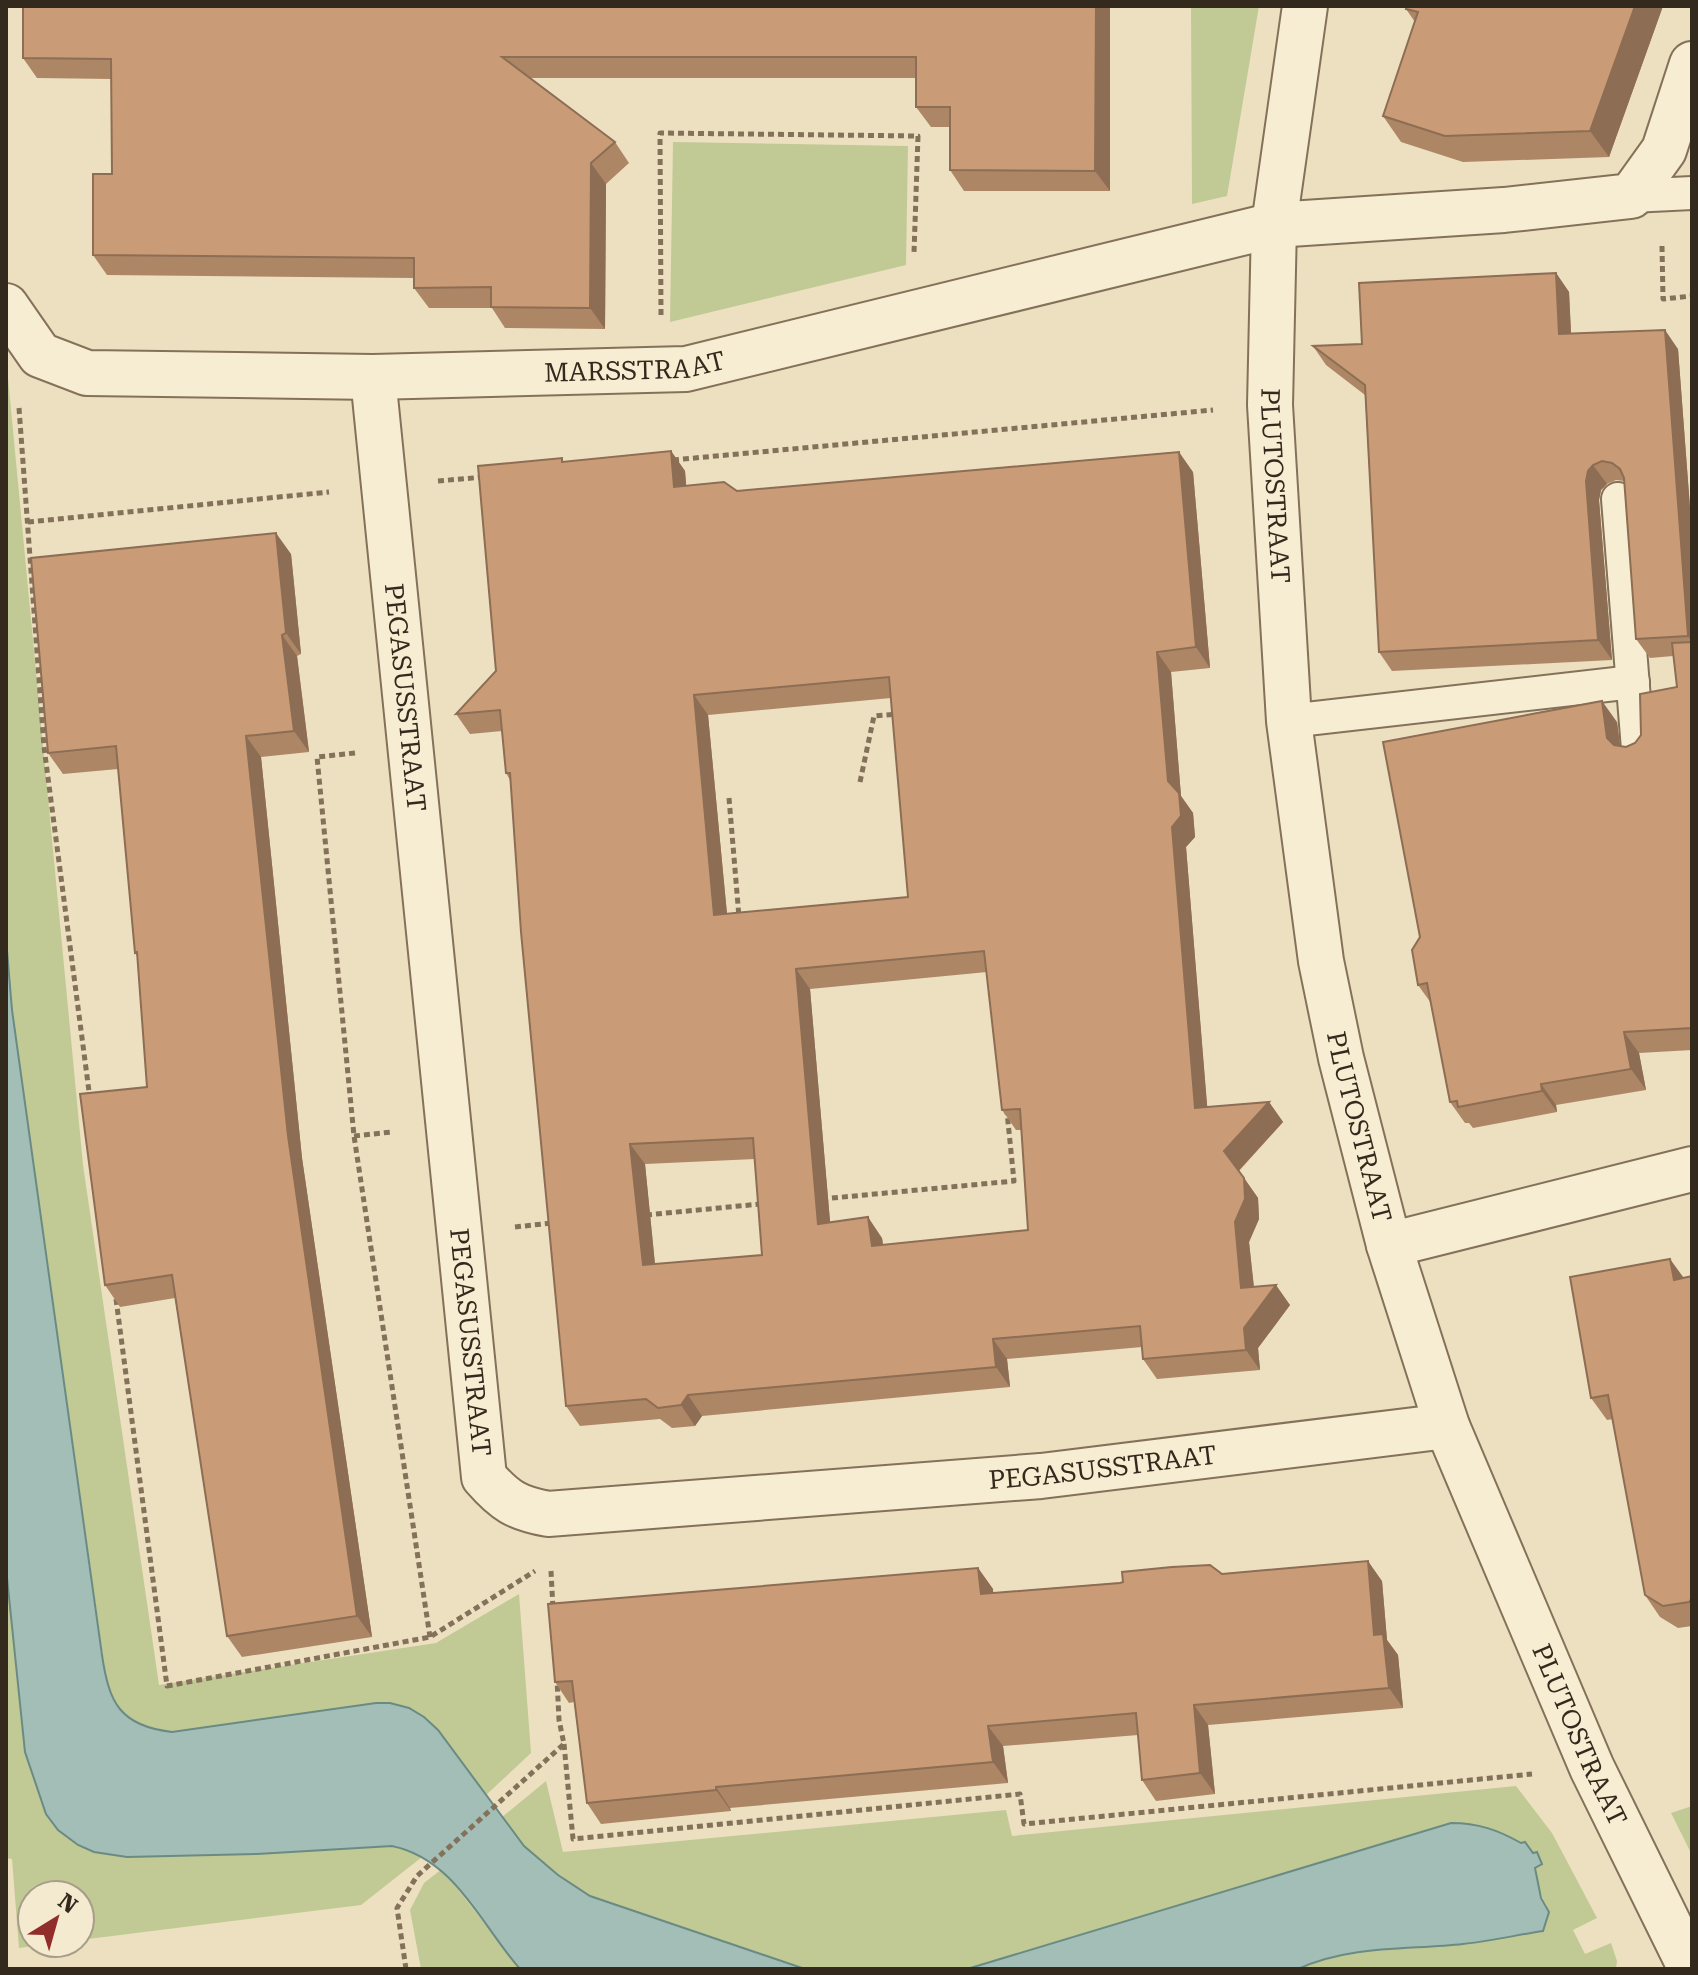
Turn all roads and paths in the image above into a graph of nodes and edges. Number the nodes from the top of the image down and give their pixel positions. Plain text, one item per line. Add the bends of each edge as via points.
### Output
1 (1305, 6) edge
2 (1692, 64) edge
3 (1692, 193) edge
4 (1631, 196) junction
5 (1274, 225) junction
6 (1692, 296) edge
7 (6, 306) edge
8 (912, 314) junction
9 (40, 355) junction
10 (661, 370) junction
11 (373, 377) junction
12 (1223, 409) dead end
13 (669, 460) edge
14 (495, 476) edge
15 (384, 486) junction
16 (1618, 499) edge
17 (28, 522) junction
18 (1633, 682) junction
19 (905, 713) edge
20 (1289, 721) junction
21 (412, 748) junction
22 (1638, 749) edge
23 (860, 782) dead end
24 (729, 798) dead end
25 (739, 923) edge
26 (1006, 1102) edge
27 (91, 1107) edge
28 (1692, 1169) edge
29 (759, 1189) edge
30 (808, 1200) edge
31 (634, 1216) edge
32 (555, 1223) edge
33 (460, 1232) junction
34 (1389, 1245) junction
35 (116, 1295) edge
36 (1447, 1426) junction
37 (548, 1514) junction
38 (551, 1562) junction
39 (554, 1625) edge
40 (430, 1637) junction
41 (557, 1672) edge
42 (564, 1744) junction
43 (1592, 1768) junction
44 (406, 1969) edge
45 (1691, 1969) edge

1 - 5 street, PLUTOSTRAAT
2 - 4 street via 1664,150
3 - 4 lane
4 - 5 street
4 - 6 path via 1662,239 1663,299
5 - 8 street, MARSSTRAAT
5 - 20 street, PLUTOSTRAAT via 1270,405
7 - 9 street
8 - 10 street, MARSSTRAAT via 686,369
8 - 10 path via 918,136 660,133
9 - 11 street, MARSSTRAAT via 87,373
9 - 17 path via 17,385
10 - 11 street, MARSSTRAAT
11 - 15 street, PEGASUSSTRAAT
12 - 13 path
14 - 15 path
15 - 17 path
15 - 21 street, PEGASUSSTRAAT
16 - 18 lane
17 - 27 path via 44,747
18 - 20 lane
18 - 22 lane
19 - 23 path via 874,716
20 - 34 street, PLUTOSTRAAT via 1321,961
21 - 33 street, PEGASUSSTRAAT
21 - 40 path via 317,757 354,1136
24 - 25 path
26 - 30 path via 1014,1181
28 - 34 street
29 - 31 path via 760,1204
32 - 33 path
33 - 37 street, PEGASUSSTRAAT via 484,1477 521,1509
34 - 36 street, PLUTOSTRAAT
35 - 40 path via 167,1686
36 - 37 street, PEGASUSSTRAAT via 1041,1476
36 - 43 street, PLUTOSTRAAT
37 - 38 path
38 - 39 path
38 - 40 path
41 - 42 path
42 - 43 path via 573,1839 1020,1794 1024,1824
42 - 44 path via 417,1876 397,1908
43 - 45 street, PLUTOSTRAAT

